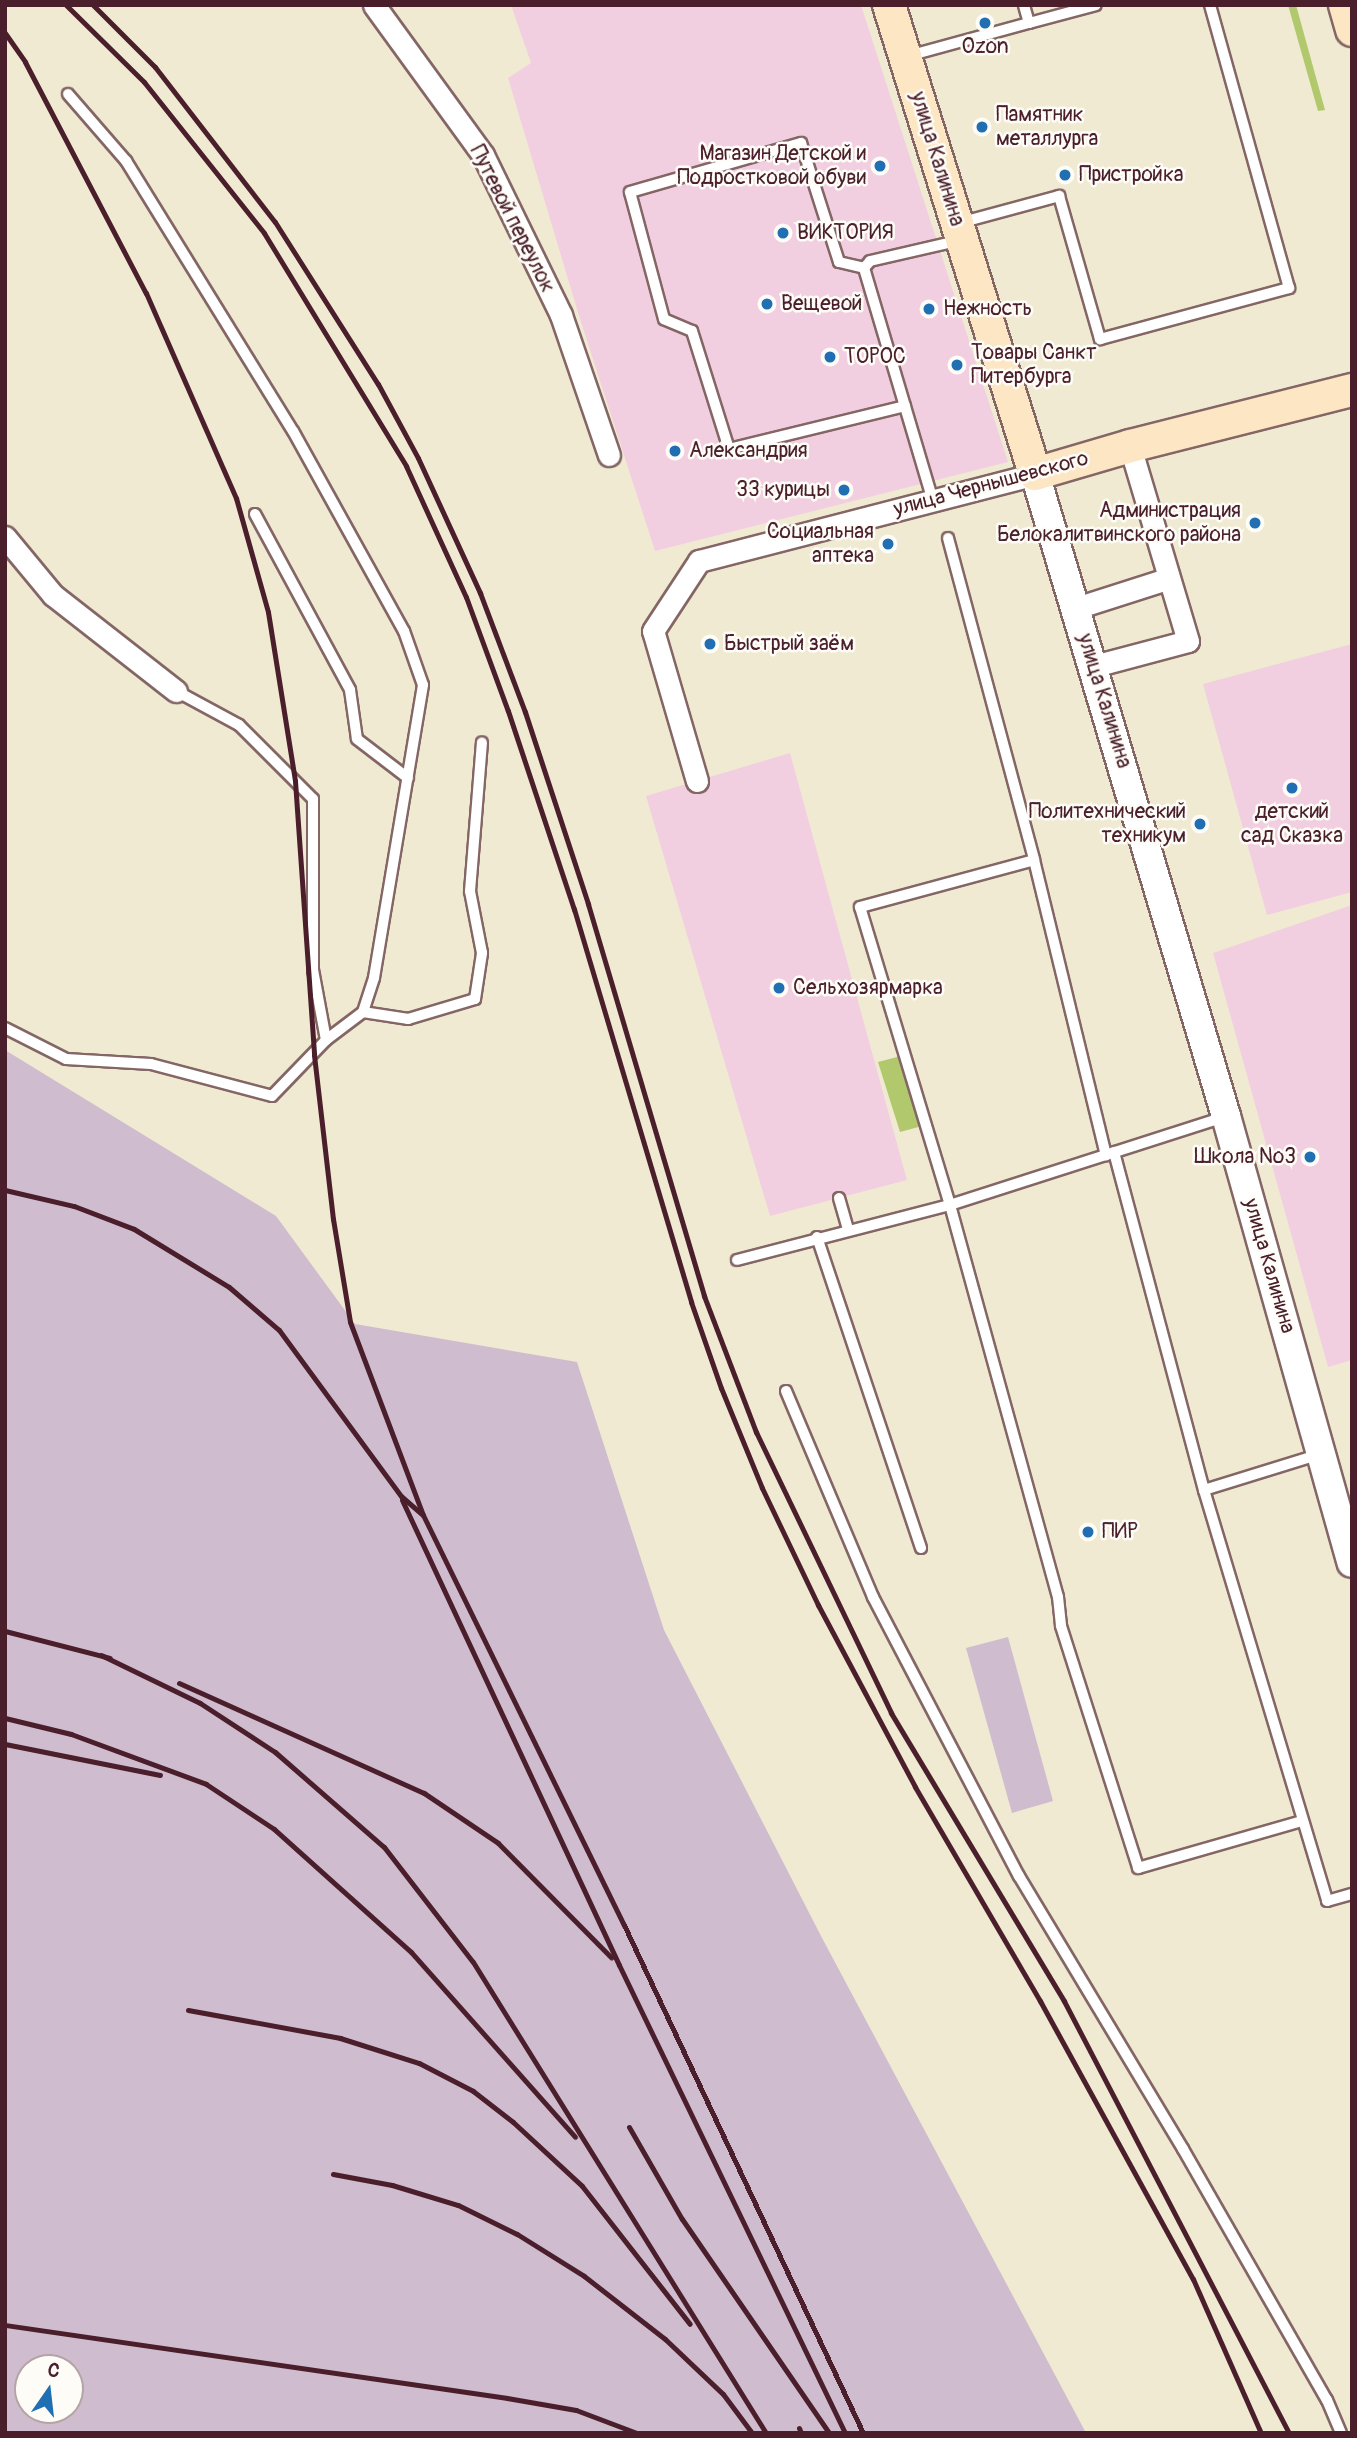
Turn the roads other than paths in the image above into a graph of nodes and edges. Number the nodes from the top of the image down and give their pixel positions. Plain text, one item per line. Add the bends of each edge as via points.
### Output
1 (374, 5) edge
2 (889, 5) edge
3 (1024, 5) edge
4 (1096, 5) edge
5 (1210, 5) edge
6 (1345, 5) edge
7 (1029, 23) junction
8 (1352, 30) edge
9 (906, 57) junction
10 (68, 94) dead end
11 (959, 232) junction
12 (864, 268) junction
13 (1350, 395) edge
14 (905, 406) junction
15 (1130, 446) junction
16 (609, 455) dead end
17 (1035, 474) junction
18 (933, 501) junction
19 (254, 514) dead end
20 (5, 537) edge
21 (948, 538) dead end
22 (1167, 579) junction
23 (1076, 608) junction
24 (1094, 666) junction
25 (176, 691) joint
26 (482, 742) dead end
27 (408, 778) junction
28 (697, 781) dead end
29 (1034, 860) junction
30 (363, 1012) junction
31 (5, 1028) edge
32 (326, 1040) junction
33 (1226, 1116) junction
34 (1110, 1154) junction
35 (839, 1198) dead end
36 (950, 1205) junction
37 (848, 1230) junction
38 (817, 1237) junction
39 (737, 1261) dead end
40 (786, 1391) dead end
41 (1322, 1453) junction
42 (1204, 1490) junction
43 (921, 1548) dead end
44 (1352, 1563) edge
45 (1302, 1821) junction
46 (1352, 1894) edge
47 (1340, 2433) edge

1 - 16 street, Путевой переулок via 483,155 561,315
2 - 9 main road, улица Калинина
3 - 7 lane
4 - 7 lane
5 - 11 lane via 1289,288 1100,339 1059,196
6 - 8 main road
7 - 9 lane
9 - 11 main road, улица Калинина
10 - 27 lane via 126,161 293,430 404,631 423,685
11 - 12 lane via 870,261
11 - 17 main road, улица Калинина
12 - 14 lane
12 - 14 lane via 839,262 801,144 630,191 664,319 692,331 729,449
13 - 15 main road, улица Чернышевского
14 - 18 lane
15 - 17 main road, улица Чернышевского
15 - 22 street
17 - 18 street, улица Чернышевского
17 - 23 street, улица Калинина
18 - 28 street, улица Чернышевского via 699,561 653,631
19 - 27 lane via 350,690 357,739
20 - 25 street via 53,595
21 - 29 lane
22 - 23 street
22 - 24 street via 1188,641
23 - 24 street, улица Калинина
24 - 33 street, улица Калинина
25 - 32 lane via 239,726 313,799 313,970
26 - 30 lane via 470,891 482,953 475,999 408,1019
27 - 30 lane via 374,978
29 - 34 lane
29 - 36 lane via 860,907
30 - 32 lane
31 - 32 lane via 66,1059 151,1064 272,1096
33 - 34 lane
33 - 41 street, улица Калинина
34 - 36 lane
34 - 42 lane
35 - 37 lane
36 - 37 lane
36 - 45 lane via 1058,1597 1060,1626 1138,1868
37 - 38 lane
38 - 39 lane
38 - 43 lane
40 - 47 lane via 873,1597 1019,1876 1183,2149 1327,2400
41 - 42 lane
41 - 44 street, улица Калинина
42 - 45 lane
45 - 46 lane via 1327,1901

